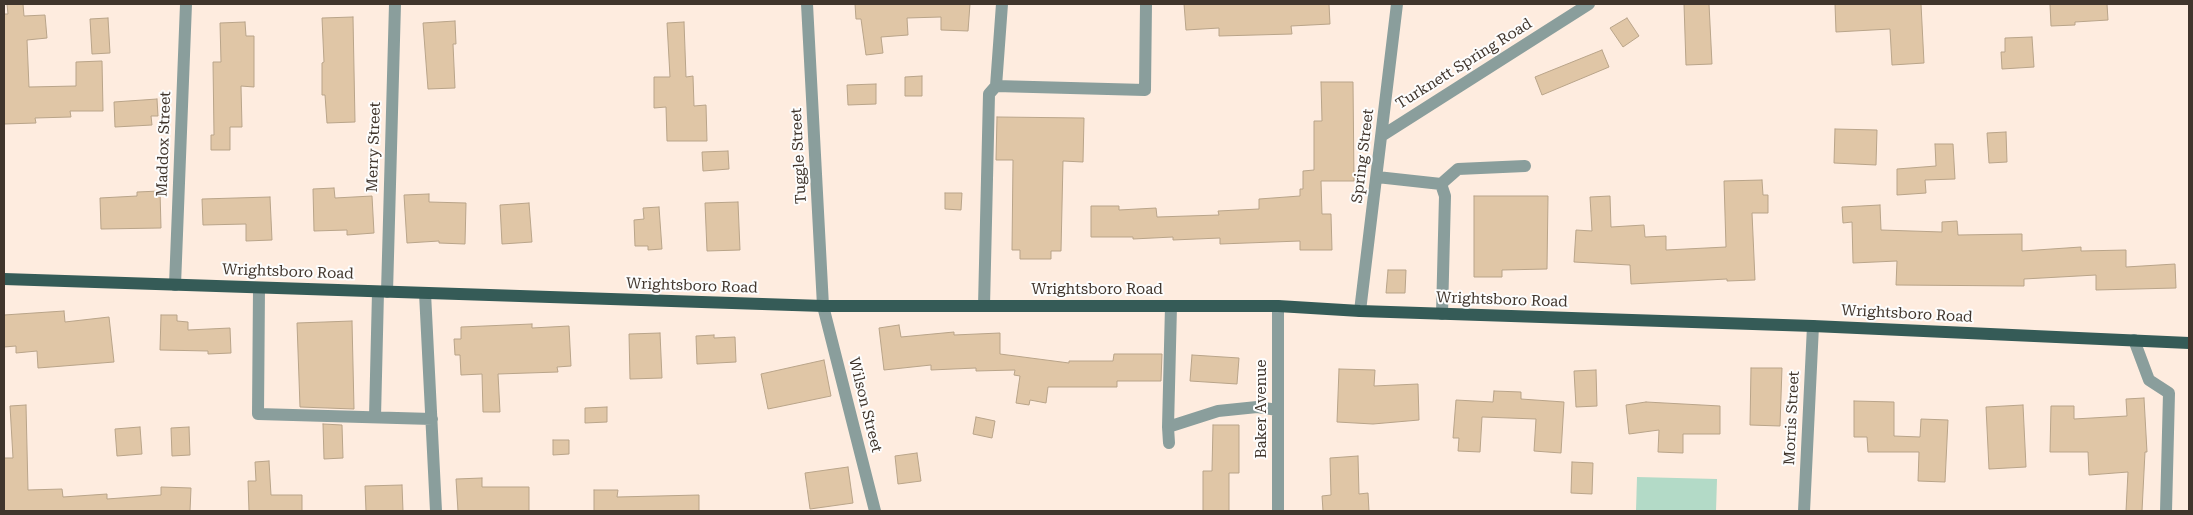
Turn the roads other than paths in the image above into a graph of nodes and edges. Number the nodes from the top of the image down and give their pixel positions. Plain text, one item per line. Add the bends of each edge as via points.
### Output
1 (186, 4) edge
2 (394, 4) edge
3 (807, 4) edge
4 (1002, 4) edge
5 (1146, 4) edge
6 (1397, 4) edge
7 (1589, 4) edge
8 (996, 86) junction
9 (1383, 135) junction
10 (1525, 166) dead end
11 (1377, 177) junction
12 (1441, 184) junction
13 (4, 279) edge
14 (175, 285) junction
15 (259, 288) junction
16 (383, 292) junction
17 (425, 293) junction
18 (823, 306) junction
19 (984, 306) junction
20 (1171, 306) junction
21 (1278, 306) junction
22 (1360, 311) junction
23 (1442, 314) junction
24 (1813, 326) junction
25 (2134, 340) junction
26 (2189, 343) edge
27 (1278, 410) junction
28 (375, 418) junction
29 (432, 419) junction
30 (1168, 427) junction
31 (1169, 443) dead end
32 (436, 511) edge
33 (875, 511) edge
34 (1278, 511) edge
35 (1804, 511) edge
36 (2166, 511) edge

1 - 14 street, Maddox Street
2 - 16 street, Merry Street
3 - 18 street, Tuggle Street
4 - 8 street
5 - 8 street via 1145,90
6 - 9 street, Spring Street
7 - 9 street, Turknett Spring Road
8 - 19 street via 989,94
9 - 11 street, Spring Street
10 - 12 street via 1458,169
11 - 12 street
11 - 22 street, Spring Street
12 - 23 street via 1445,196
13 - 14 main road, Wrightsboro Road
14 - 15 main road, Wrightsboro Road
15 - 16 main road, Wrightsboro Road
15 - 28 street via 258,414
16 - 17 main road, Wrightsboro Road
16 - 28 street, Merry Street
17 - 18 main road, Wrightsboro Road
17 - 29 street
18 - 19 main road, Wrightsboro Road
18 - 33 street, Wilson Street
19 - 20 main road, Wrightsboro Road
20 - 21 main road, Wrightsboro Road
20 - 30 street
21 - 22 main road, Wrightsboro Road
21 - 27 street, Baker Avenue
22 - 23 main road, Wrightsboro Road
23 - 24 main road, Wrightsboro Road
24 - 25 main road, Wrightsboro Road
24 - 35 street, Morris Street
25 - 26 main road, Wrightsboro Road
25 - 36 street via 2149,380 2169,393
27 - 30 street via 1257,407 1218,411
27 - 34 street, Baker Avenue
28 - 29 street
29 - 32 street
30 - 31 street

